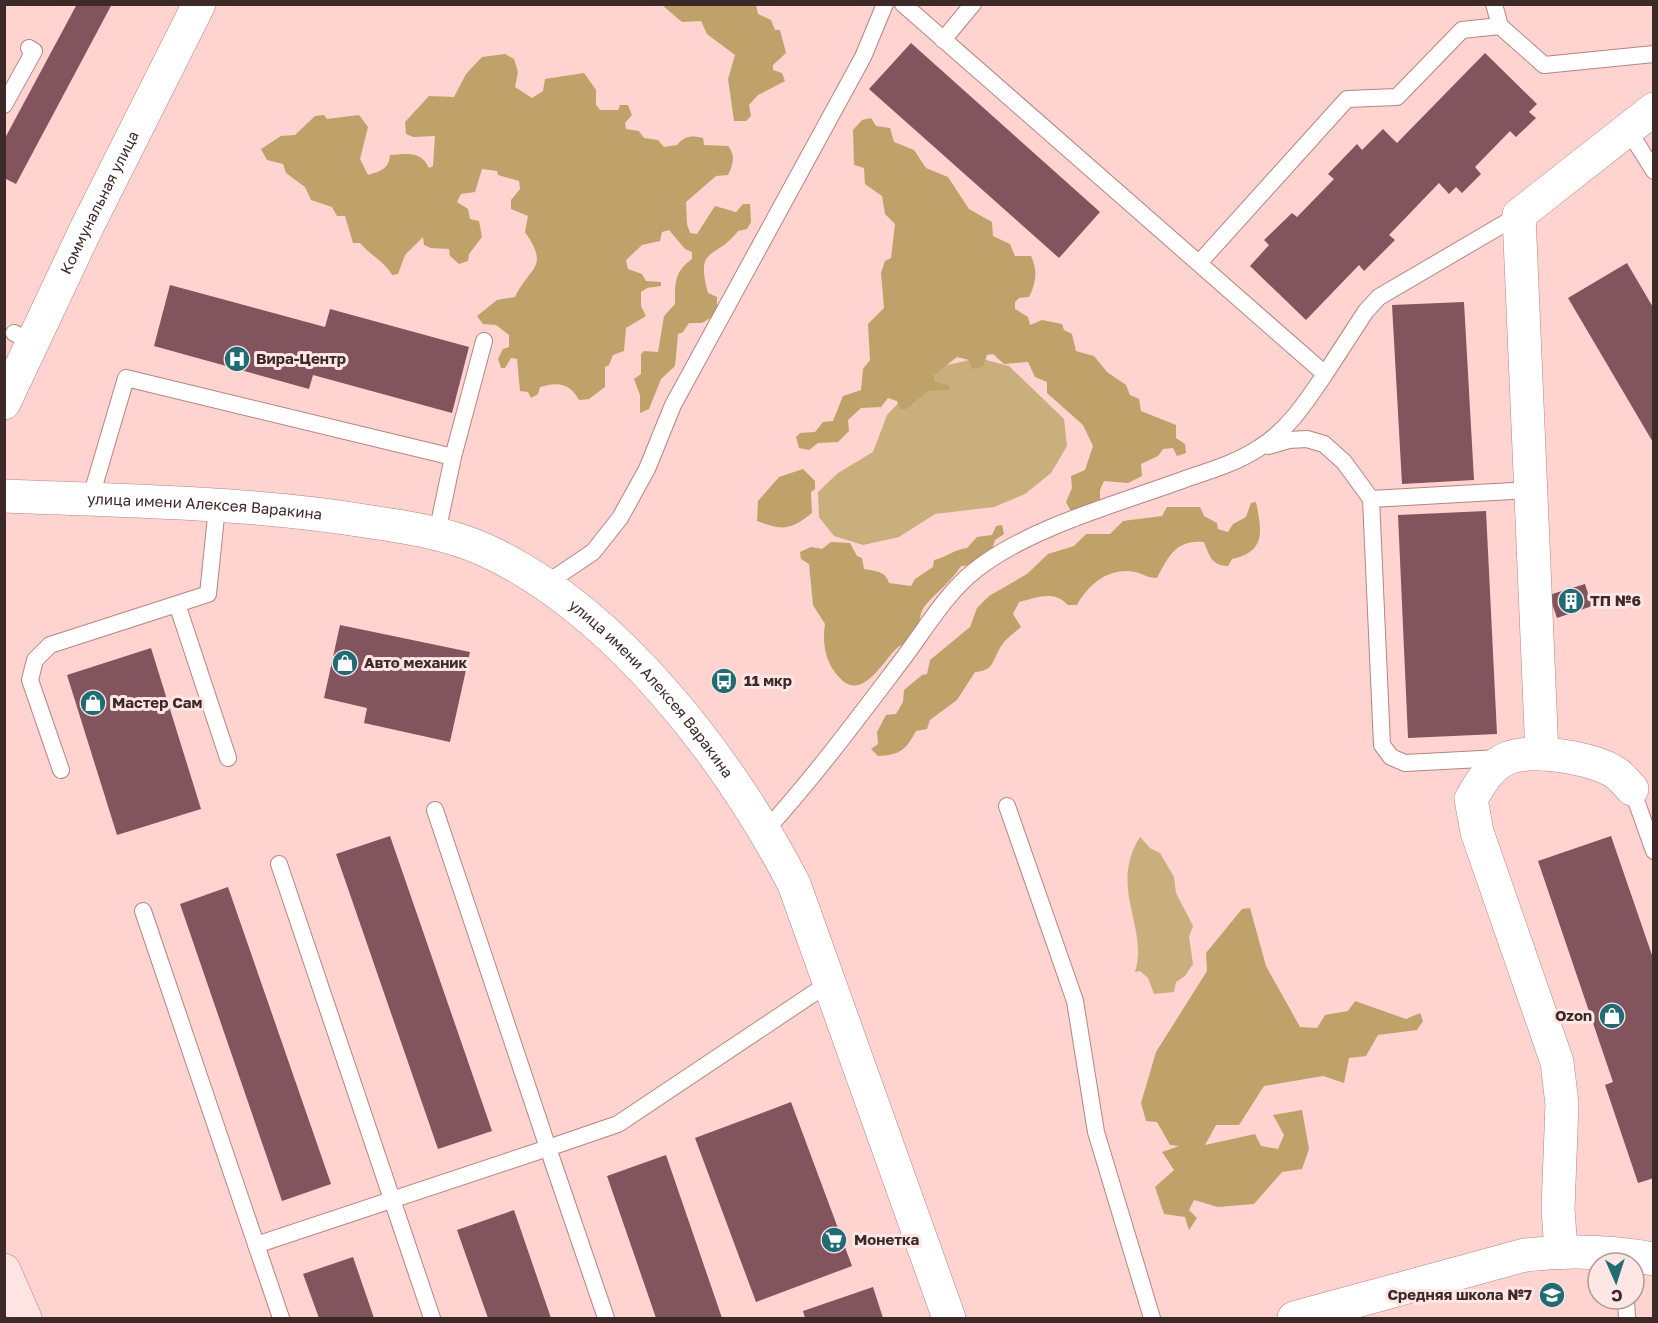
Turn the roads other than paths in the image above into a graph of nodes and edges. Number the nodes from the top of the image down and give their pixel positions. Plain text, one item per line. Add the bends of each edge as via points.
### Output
1 (199, 4) edge
2 (885, 4) edge
3 (903, 4) edge
4 (973, 4) edge
5 (1494, 4) edge
6 (1500, 26) junction
7 (943, 40) junction
8 (29, 48) dead end
9 (1653, 54) edge
10 (4, 105) edge
11 (1653, 109) edge
12 (1628, 128) junction
13 (1653, 171) edge
14 (1520, 215) junction
15 (1199, 263) junction
16 (484, 340) dead end
17 (1325, 374) junction
18 (4, 403) edge
19 (1259, 449) junction
20 (453, 457) junction
21 (1532, 490) junction
22 (4, 495) edge
23 (1371, 498) junction
24 (90, 500) junction
25 (217, 507) junction
26 (437, 533) junction
27 (547, 583) junction
28 (177, 604) junction
29 (1542, 754) junction
30 (228, 758) dead end
31 (1508, 758) junction
32 (61, 770) dead end
33 (1632, 789) joint
34 (1007, 806) dead end
35 (435, 810) dead end
36 (766, 830) junction
37 (1653, 851) edge
38 (279, 864) dead end
39 (143, 911) dead end
40 (830, 983) junction
41 (548, 1148) junction
42 (392, 1200) junction
43 (256, 1245) junction
44 (1561, 1251) junction
45 (1586, 1254) edge
46 (4, 1270) edge
47 (1310, 1316) edge
48 (25, 1318) edge
49 (281, 1318) edge
50 (432, 1318) edge
51 (606, 1318) edge
52 (949, 1318) edge
53 (1152, 1318) edge

1 - 18 street, Коммунальная улица via 86,229 24,338
2 - 27 lane via 863,57 673,405 647,469 620,518 593,552
3 - 7 lane
4 - 7 lane
5 - 6 lane
6 - 9 lane via 1544,65
6 - 15 lane via 1462,30 1397,97 1347,99
7 - 15 lane
8 - 10 lane via 34,51
11 - 12 street
12 - 13 lane
12 - 14 street
14 - 17 lane via 1379,297
14 - 21 street
15 - 17 lane
16 - 20 lane
17 - 19 lane via 1302,407
19 - 23 lane via 1289,440 1307,439 1324,444 1344,462
19 - 36 lane via 1049,530 1012,546 972,572 806,786
20 - 24 lane via 126,378
20 - 26 lane
21 - 23 lane
21 - 29 street
22 - 24 street, улица имени Алексея Варакина
23 - 31 lane via 1382,745 1391,757 1405,764
24 - 25 street, улица имени Алексея Варакина
25 - 26 street, улица имени Алексея Варакина via 322,514
25 - 28 lane via 208,594
26 - 27 street, улица имени Алексея Варакина via 484,549
27 - 36 street, улица имени Алексея Варакина via 655,684 733,779
28 - 30 lane
28 - 32 lane via 50,645 35,660 30,680
29 - 31 street
29 - 33 street via 1592,761 1616,773
31 - 44 street via 1485,775 1471,799 1477,832 1557,1062 1562,1104 1558,1209
33 - 37 lane
34 - 53 lane via 1075,1001 1096,1132
35 - 41 lane
36 - 40 street, улица имени Алексея Варакина via 794,884
38 - 42 lane
39 - 43 lane
40 - 41 lane via 618,1124
40 - 52 street, улица имени Алексея Варакина
41 - 42 lane
41 - 51 lane
42 - 43 lane
42 - 50 lane
43 - 49 lane
44 - 45 street
44 - 47 street via 1525,1255
46 - 48 main road

